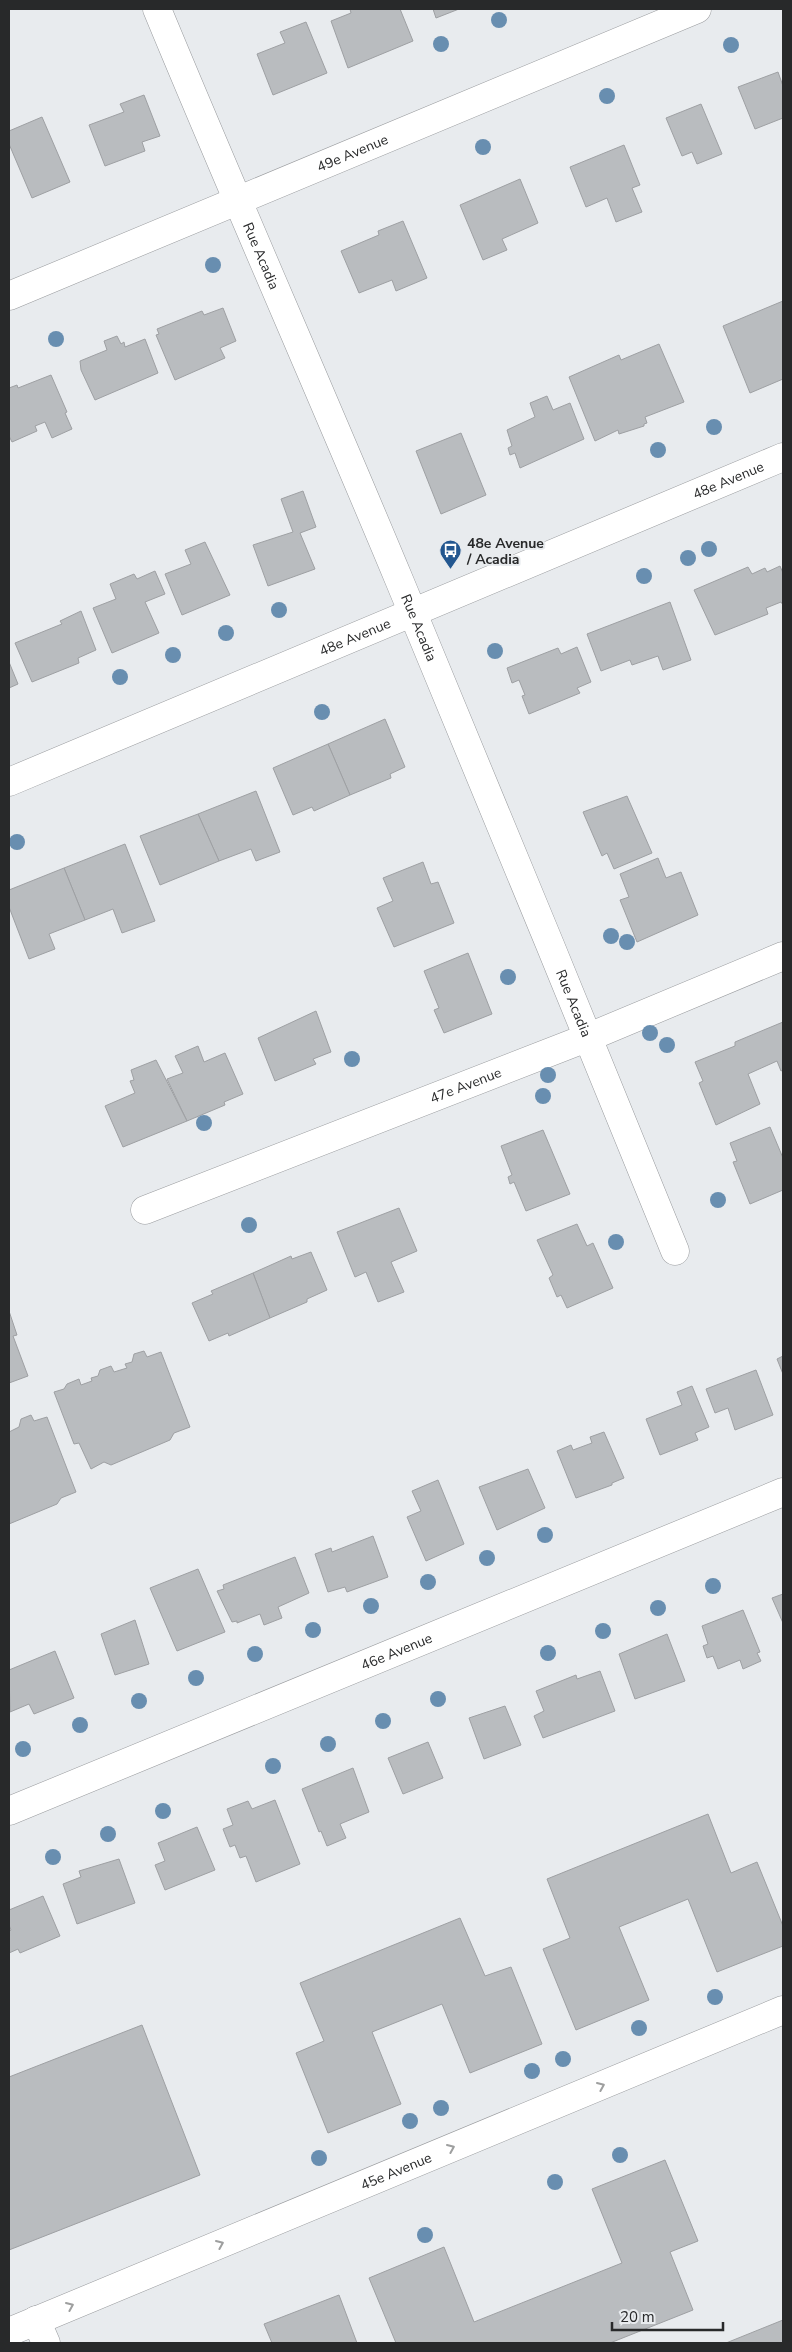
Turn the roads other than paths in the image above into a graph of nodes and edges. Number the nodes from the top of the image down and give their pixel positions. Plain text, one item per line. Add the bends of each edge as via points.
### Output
1 (156, 9) edge
2 (697, 9) edge
3 (236, 201) junction
4 (9, 296) edge
5 (783, 457) edge
6 (412, 612) junction
7 (9, 782) edge
8 (783, 956) edge
9 (589, 1037) junction
10 (145, 1210) dead end
11 (675, 1251) dead end
12 (783, 1492) edge
13 (9, 1811) edge
14 (783, 2010) edge
15 (9, 2332) edge
16 (41, 2332) edge

1 - 3 street, Rue Acadia
2 - 3 street, 49e Avenue
3 - 4 street, 49e Avenue
3 - 6 street, Rue Acadia
5 - 6 street, 48e Avenue
6 - 7 street, 48e Avenue
6 - 9 street, Rue Acadia
8 - 9 street, 47e Avenue
9 - 10 street, 47e Avenue
9 - 11 street, Rue Acadia
12 - 13 street, 46e Avenue
16 -> 14 street, 45e Avenue
15 - 16 street, 45e Avenue

